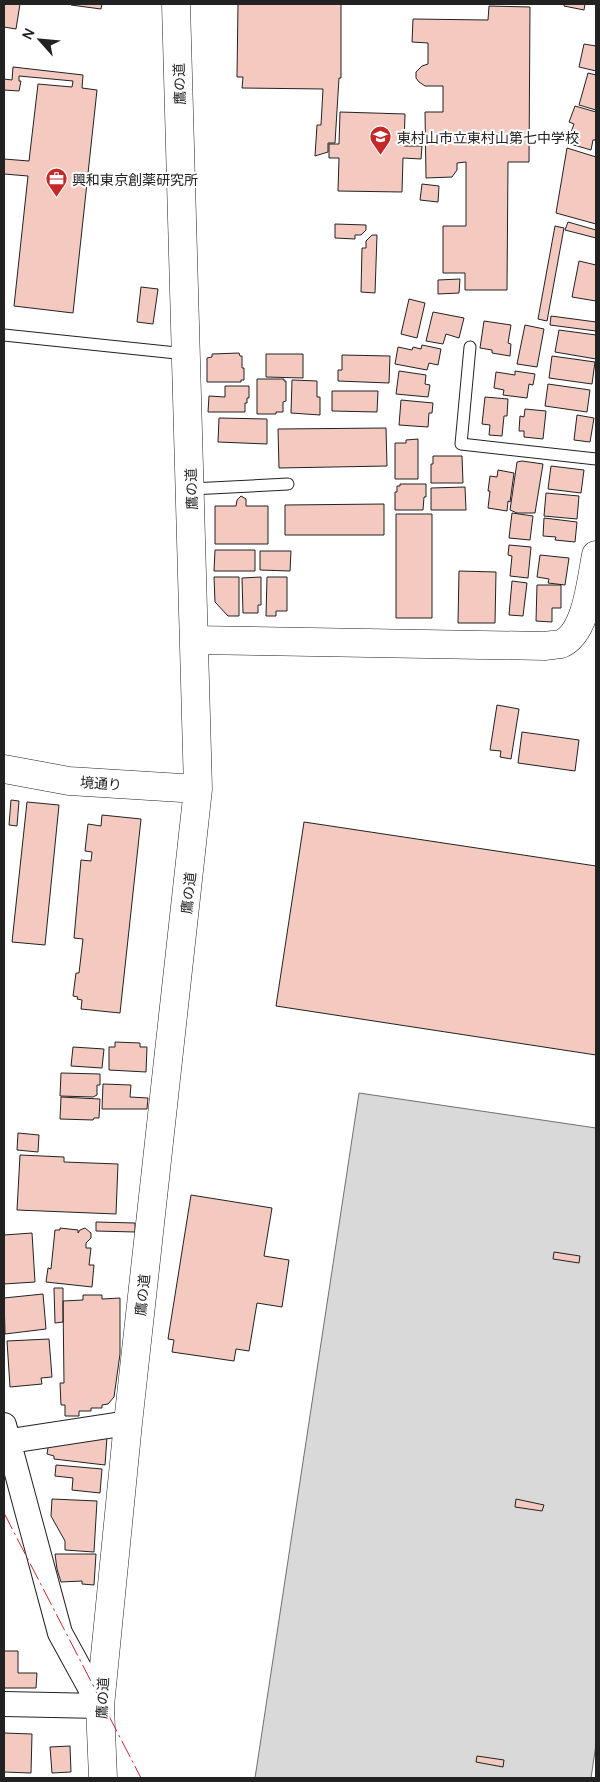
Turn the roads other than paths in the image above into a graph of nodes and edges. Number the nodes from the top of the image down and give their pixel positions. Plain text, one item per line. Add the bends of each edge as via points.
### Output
1 (176, 4) edge
2 (4, 335) edge
3 (470, 348) dead end
4 (187, 354) junction
5 (596, 459) edge
6 (288, 484) dead end
7 (191, 489) junction
8 (596, 555) edge
9 (195, 640) junction
10 (4, 769) edge
11 (198, 790) junction
12 (128, 1423) junction
13 (5, 1436) edge
14 (4, 1704) edge
15 (100, 1706) junction
16 (102, 1778) edge

1 - 4 street, 鷹の道
2 - 4 lane
3 - 5 lane via 461,444
4 - 7 street, 鷹の道
6 - 7 lane
7 - 9 street, 鷹の道
8 - 9 street via 583,615 577,629 561,644
9 - 11 street, 鷹の道
10 - 11 street, 境通り via 69,781
11 - 12 street, 鷹の道
12 - 13 street
12 - 15 street, 鷹の道
13 - 15 street via 60,1633
14 - 15 street
15 - 16 street, 鷹の道

